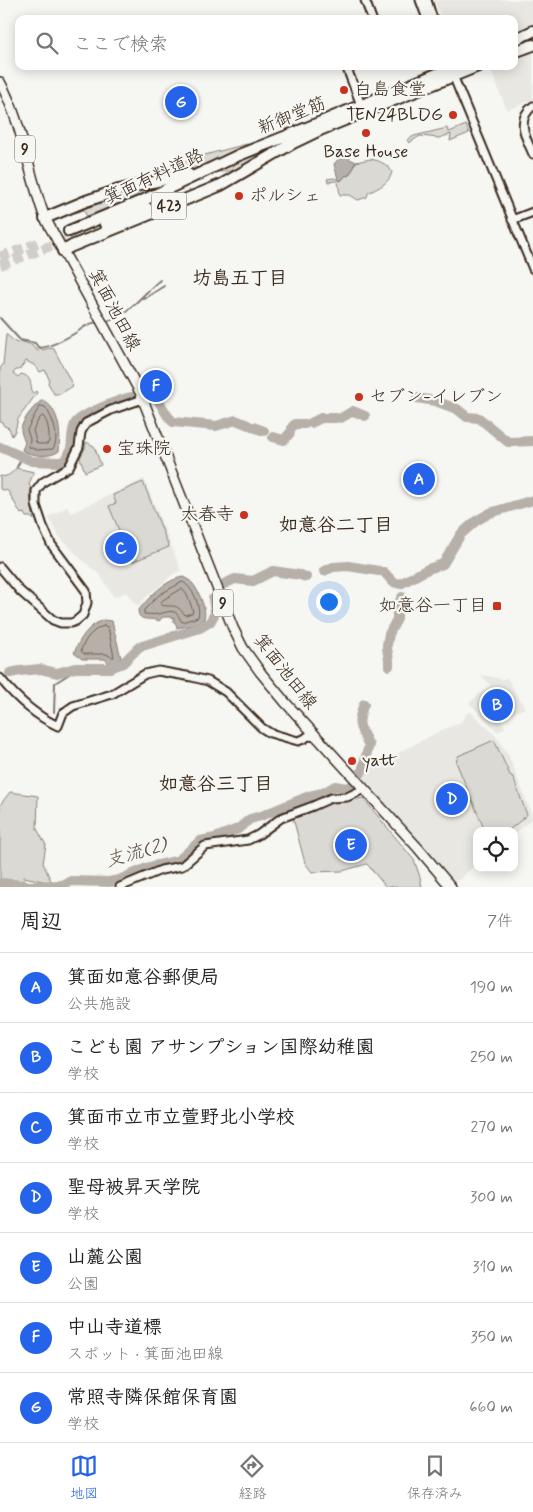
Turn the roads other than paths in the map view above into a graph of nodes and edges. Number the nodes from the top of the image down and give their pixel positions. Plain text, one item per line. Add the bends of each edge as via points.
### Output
1 (365, 0) edge
2 (420, 0) edge
3 (427, 0) edge
4 (371, 15) edge
5 (426, 15) edge
6 (432, 15) edge
7 (533, 31) edge
8 (533, 36) edge
9 (518, 44) edge
10 (518, 45) edge
11 (533, 46) edge
12 (518, 47) edge
13 (348, 70) edge
14 (449, 70) edge
15 (450, 70) edge
16 (452, 70) edge
17 (0, 82) edge
18 (361, 105) junction
19 (533, 106) edge
20 (533, 154) edge
21 (272, 155) junction
22 (224, 162) junction
23 (533, 212) edge
24 (45, 218) junction
25 (512, 220) junction
26 (63, 250) junction
27 (533, 269) edge
28 (142, 399) junction
29 (0, 567) edge
30 (0, 678) edge
31 (316, 737) junction
32 (364, 789) junction
33 (120, 887) edge
34 (451, 887) edge

1 - 4 street
2 - 5 street
3 - 6 street
7 - 9 highway
8 - 10 highway
11 - 12 highway
13 - 18 street
14 - 18 highway, 新御堂筋 / 423
15 - 21 highway, 新御堂筋 / 423
16 - 25 street
17 - 24 main road, 箕面池田線 / 9 via 18,127
18 - 22 highway, 新御堂筋 / 423
19 - 20 street via 525,116 522,128
21 - 22 highway, 箕面有料道路 / 423 via 221,178 70,234
21 - 26 highway, 423 via 207,191
22 - 24 highway, 423 via 172,179 119,190
23 - 25 street
24 - 26 main road, 箕面池田線 / 9
25 - 27 street
26 - 28 main road, 箕面池田線 / 9
28 - 29 street via 86,423 69,467 46,479 36,495 36,505 47,536 86,591 87,605 83,615 71,623 59,623 49,618 20,592
28 - 31 main road, 箕面池田線 / 9 via 243,648
30 - 31 street via 32,711 58,726 64,713 73,706 112,694 145,674 158,671 208,681 226,692 270,733 298,741 308,736
31 - 32 main road, 箕面池田線 / 9
32 - 33 street via 281,818 248,840 205,846 182,866 161,870
32 - 34 main road, 箕面池田線 / 9

